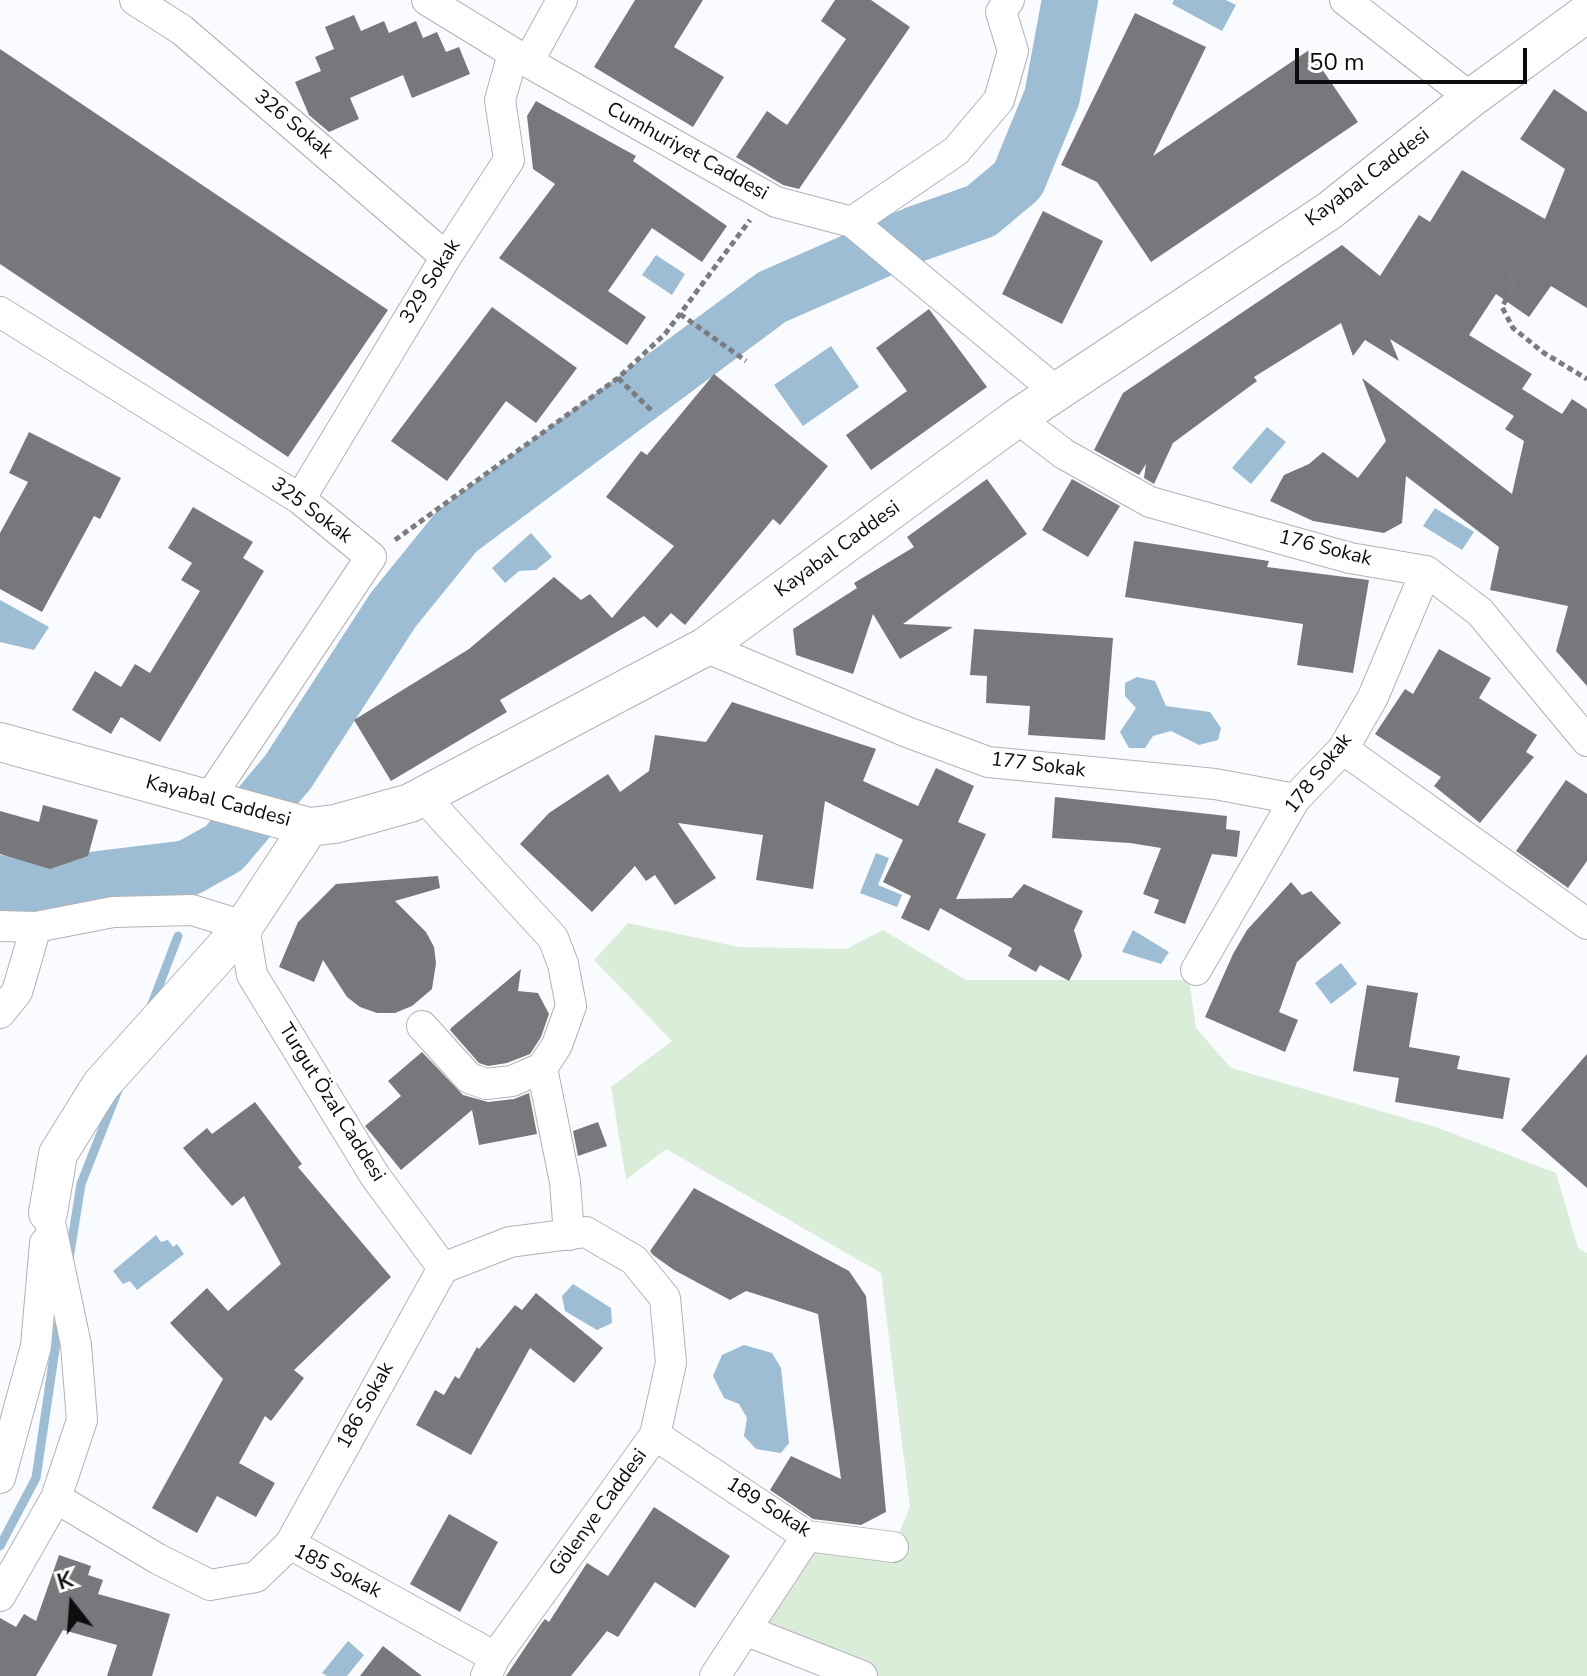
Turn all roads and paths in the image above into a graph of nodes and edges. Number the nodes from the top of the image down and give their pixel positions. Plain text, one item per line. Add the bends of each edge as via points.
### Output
1 (135, 0) edge
2 (427, 0) edge
3 (562, 0) edge
4 (1345, 0) edge
5 (997, 4) edge
6 (1587, 13) edge
7 (520, 58) junction
8 (1471, 98) junction
9 (766, 197) junction
10 (852, 222) junction
11 (446, 257) junction
12 (1510, 272) dead end
13 (0, 312) edge
14 (680, 314) junction
15 (746, 361) dead end
16 (618, 378) junction
17 (1587, 379) edge
18 (1056, 391) junction
19 (653, 412) dead end
20 (1017, 418) junction
21 (300, 499) junction
22 (371, 557) junction
23 (1426, 571) junction
24 (705, 647) junction
25 (1587, 741) edge
26 (0, 742) edge
27 (1343, 749) junction
28 (1295, 799) junction
29 (208, 800) junction
30 (434, 808) dead end
31 (299, 824) junction
32 (1587, 924) edge
33 (0, 926) edge
34 (244, 926) junction
35 (36, 927) junction
36 (1196, 970) dead end
37 (0, 1013) edge
38 (422, 1026) dead end
39 (542, 1068) junction
40 (48, 1213) junction
41 (569, 1235) junction
42 (443, 1268) junction
43 (655, 1435) junction
44 (1, 1472) edge
45 (56, 1498) junction
46 (807, 1536) junction
47 (290, 1544) junction
48 (893, 1547) dead end
49 (0, 1596) edge
50 (745, 1630) junction
51 (491, 1666) edge
52 (715, 1676) edge
53 (862, 1676) edge

1 - 11 street, 326 Sokak via 182,30
2 - 7 street, Cumhuriyet Caddesi
3 - 7 street, 329 Sokak
4 - 8 street
5 - 10 street via 1013,51 999,100 956,151
6 - 8 street, Kayabal Caddesi
7 - 9 street, Cumhuriyet Caddesi
7 - 11 street, 329 Sokak via 500,100 509,160
8 - 18 street, Kayabal Caddesi via 1329,211
9 - 10 street, Cumhuriyet Caddesi
9 - 14 path
10 - 18 street, Cumhuriyet Caddesi
11 - 21 street, 329 Sokak
12 - 17 path via 1513,287 1502,307 1513,328
13 - 21 street, 325 Sokak
14 - 15 path
14 - 16 path
16 - 19 path
16 - 22 path
18 - 20 street, Kayabal Caddesi
20 - 23 street, 176 Sokak via 1064,454 1150,502 1350,558
20 - 24 street, Kayabal Caddesi
21 - 22 street, 325 Sokak
22 - 29 street, 325 Sokak
23 - 25 street, 176 Sokak via 1480,612
23 - 27 street, 178 Sokak via 1373,697
24 - 28 street, 177 Sokak via 988,762 1215,784
24 - 31 street, Kayabal Caddesi via 410,803 335,824
26 - 29 street, Kayabal Caddesi
27 - 28 street, 178 Sokak
27 - 32 street
28 - 36 street, 178 Sokak
29 - 31 street, Kayabal Caddesi
30 - 39 street via 553,938 571,1006
31 - 34 street
33 - 35 street
34 - 35 street via 192,910 113,912
34 - 40 street via 106,1080 58,1154
34 - 42 street, Turgut Özal Caddesi via 252,975 375,1176
35 - 37 street via 17,992
38 - 39 street via 469,1078 486,1084 512,1081
39 - 41 street via 563,1169
40 - 44 street via 36,1346
40 - 45 street via 76,1345 82,1420
41 - 42 street, Gölenye Caddesi via 510,1242
41 - 43 street, Gölenye Caddesi via 586,1232 634,1260 665,1298 671,1363
42 - 47 street, 186 Sokak
43 - 46 street, 189 Sokak
43 - 51 street, Gölenye Caddesi
45 - 47 street, 185 Sokak via 210,1585 256,1577
45 - 49 street
46 - 48 street, 189 Sokak
46 - 50 street
47 - 51 street, 185 Sokak
50 - 52 street
50 - 53 street

